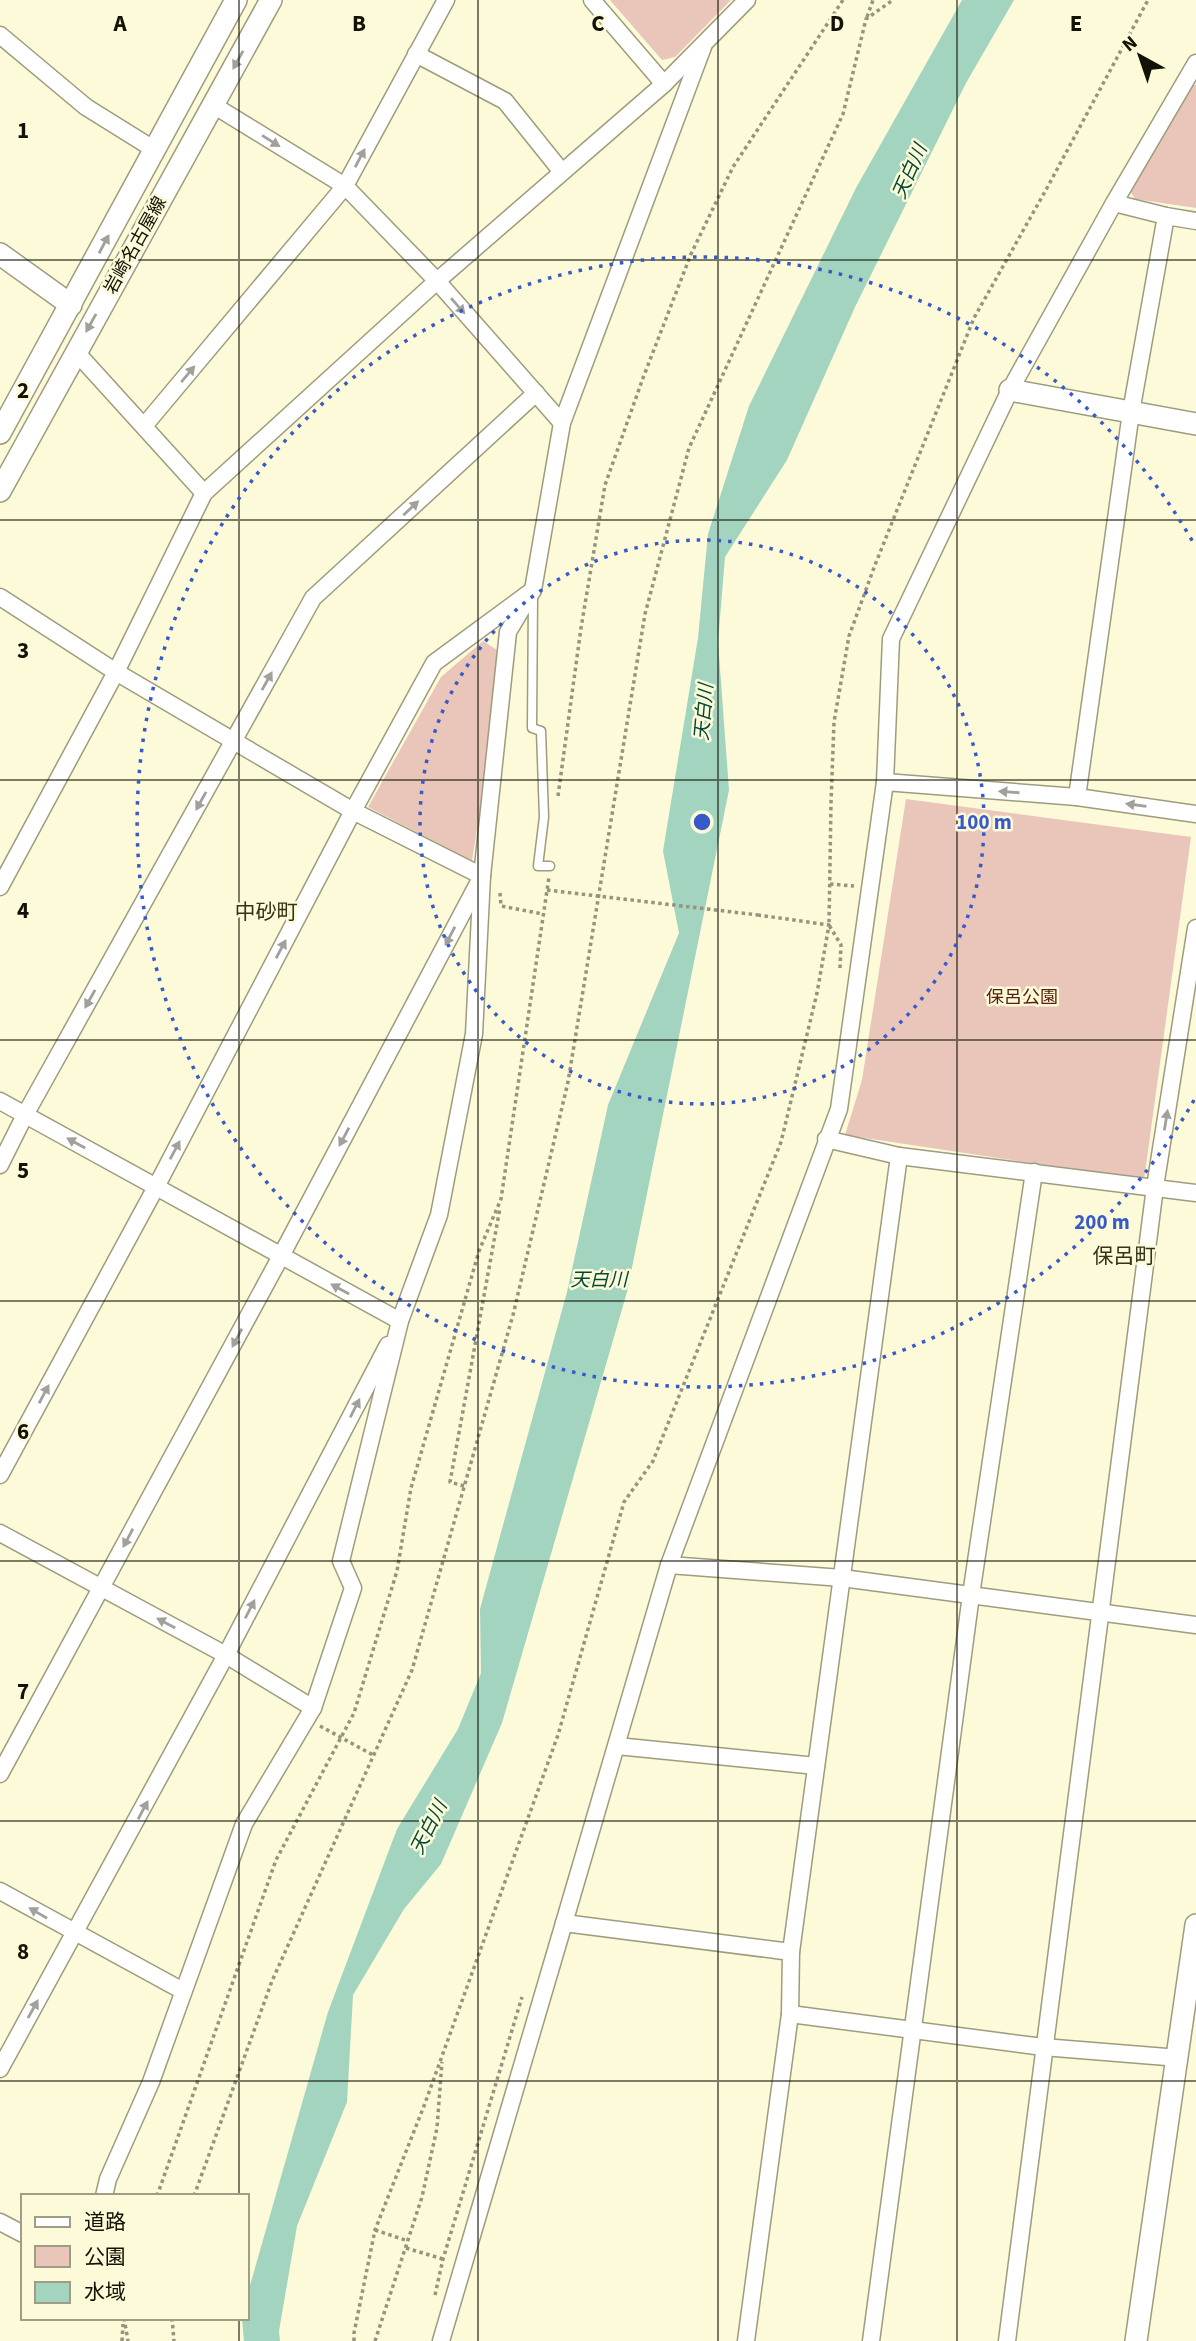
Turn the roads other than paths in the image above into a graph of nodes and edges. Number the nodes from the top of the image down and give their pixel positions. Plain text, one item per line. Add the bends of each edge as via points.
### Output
1 (236, 0) edge
2 (271, 0) edge
3 (446, 0) edge
4 (592, 0) edge
5 (747, 0) edge
6 (0, 35) edge
7 (703, 47) junction
8 (416, 54) junction
9 (1193, 73) edge
10 (664, 84) junction
11 (212, 105) junction
12 (155, 150) junction
13 (562, 172) junction
14 (345, 186) junction
15 (1114, 203) junction
16 (1166, 216) junction
17 (1196, 220) edge
18 (0, 254) edge
19 (437, 281) junction
20 (71, 305) junction
21 (76, 352) junction
22 (1010, 390) junction
23 (536, 393) junction
24 (1131, 412) junction
25 (562, 423) junction
26 (1196, 424) edge
27 (144, 426) junction
28 (0, 433) edge
29 (0, 491) edge
30 (204, 493) junction
31 (533, 590) junction
32 (0, 597) edge
33 (116, 672) junction
34 (234, 741) junction
35 (885, 782) junction
36 (1077, 797) junction
37 (353, 811) junction
38 (1196, 814) edge
39 (550, 866) road end
40 (482, 876) junction
41 (0, 887) edge
42 (1196, 929) edge
43 (0, 1101) edge
44 (25, 1115) junction
45 (826, 1139) junction
46 (899, 1156) junction
47 (0, 1164) edge
48 (1034, 1172) junction
49 (156, 1187) junction
50 (1155, 1187) junction
51 (1196, 1193) edge
52 (281, 1256) junction
53 (400, 1321) junction
54 (0, 1475) edge
55 (0, 1533) edge
56 (670, 1565) junction
57 (842, 1578) junction
58 (101, 1588) junction
59 (971, 1595) junction
60 (1100, 1613) junction
61 (1196, 1625) edge
62 (226, 1655) junction
63 (313, 1708) junction
64 (617, 1746) junction
65 (816, 1766) junction
66 (0, 1774) edge
67 (0, 1891) edge
68 (564, 1923) junction
69 (1196, 1925) edge
70 (76, 1934) junction
71 (791, 1952) junction
72 (183, 1991) junction
73 (790, 2014) junction
74 (912, 2030) junction
75 (1043, 2047) junction
76 (1187, 2059) edge
77 (0, 2069) edge
78 (104, 2194) edge
79 (0, 2222) edge
80 (21, 2233) edge
81 (441, 2341) edge
82 (746, 2341) edge
83 (871, 2341) edge
84 (1007, 2341) edge
85 (1136, 2341) edge

1 - 12 main road, 岩崎名古屋線
2 -> 11 main road, 岩崎名古屋線
3 - 8 street
4 - 10 street
5 - 7 street
6 - 12 street via 86,107
7 - 10 street
7 - 25 street
8 - 13 street via 505,101
14 -> 8 street
9 - 15 street
10 - 13 street
11 -> 14 street
11 -> 21 main road, 岩崎名古屋線
20 -> 12 main road, 岩崎名古屋線
13 - 19 street
14 - 19 street
27 -> 14 street
15 - 16 street
15 - 22 street
16 - 17 street
16 - 24 street
18 - 20 main road
19 -> 23 street
19 - 30 street
20 - 28 main road, 岩崎名古屋線
21 - 27 street
21 - 29 main road, 岩崎名古屋線
22 - 24 main road
22 - 35 street via 891,639
23 - 25 street
34 -> 23 street via 313,598
24 - 26 main road
24 - 36 street
25 - 31 street
27 - 30 street
30 - 33 street
31 - 37 street via 434,663
31 - 39 lane via 532,728 541,731 544,817 538,866
31 - 40 street via 508,632
32 - 33 street
33 - 34 street
33 - 41 street
34 - 37 street
34 -> 44 street
36 -> 35 street
35 - 45 street via 839,1109
38 -> 36 street
37 - 40 street
49 -> 37 street
40 -> 52 street
40 - 53 street via 474,1034 439,1215
50 -> 42 street
43 - 44 street
44 - 47 street
49 -> 44 street
45 - 46 street
45 - 56 street
46 - 48 street
46 - 57 street
48 - 50 street
48 - 59 street
49 - 52 street
54 -> 49 street
50 - 51 street
50 - 60 street
53 -> 52 street
52 -> 58 street
62 -> 53 street
53 - 63 street via 341,1561 353,1588
55 - 58 street
56 - 57 street
56 - 64 street
57 - 59 street
57 - 65 street
62 -> 58 street
58 - 66 street
59 - 60 street
59 - 74 street
60 - 61 street
60 - 75 street
62 - 63 street
70 -> 62 street
63 - 72 street via 244,1824
64 - 65 street
64 - 68 street
65 - 71 street
70 -> 67 street
68 - 71 street
68 - 81 street
69 - 76 main road
70 - 72 street
77 -> 70 street
71 - 73 street
72 - 78 street
73 - 74 street
73 - 82 street
74 - 75 street
74 - 83 street
75 - 76 street
75 - 84 street
76 - 85 main road
79 - 80 street

